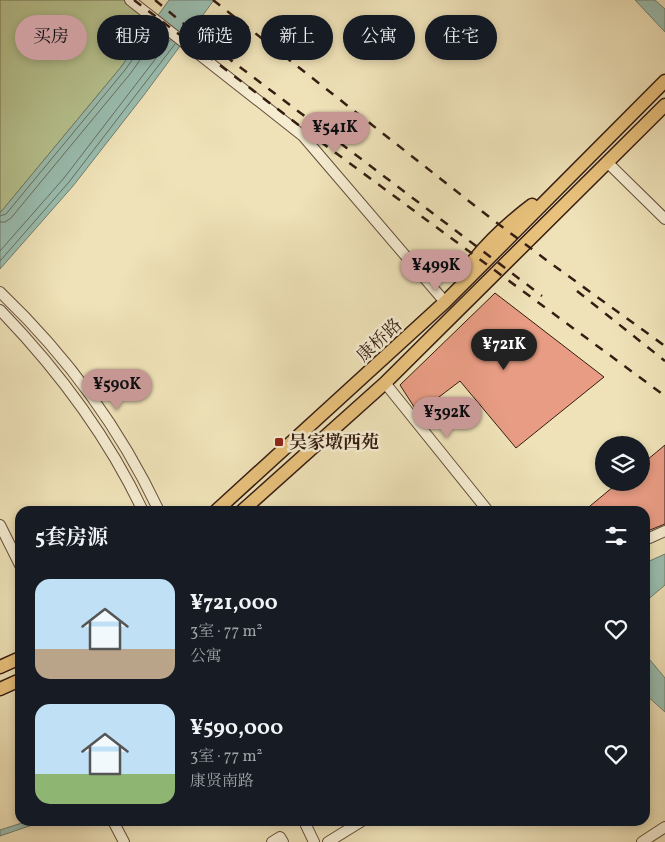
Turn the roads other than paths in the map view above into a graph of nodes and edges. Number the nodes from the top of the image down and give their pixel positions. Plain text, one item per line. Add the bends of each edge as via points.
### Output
1 (130, 0) edge
2 (665, 81) edge
3 (665, 105) edge
4 (607, 162) junction
5 (665, 219) edge
6 (0, 292) edge
7 (445, 302) junction
8 (0, 310) edge
9 (385, 384) junction
10 (140, 506) edge
11 (156, 506) edge
12 (221, 506) edge
13 (248, 506) edge
14 (484, 506) edge
15 (0, 525) edge
16 (665, 531) edge
17 (650, 538) edge
18 (15, 555) edge
19 (15, 660) edge
20 (0, 668) edge
21 (15, 682) edge
22 (0, 689) edge
23 (116, 826) edge
24 (306, 826) edge
25 (354, 826) edge
26 (665, 827) edge
27 (124, 842) edge
28 (272, 842) edge
29 (283, 842) edge
30 (314, 842) edge
31 (328, 842) edge
32 (642, 842) edge

1 - 7 street via 303,136
2 - 7 main road, 康桥路
3 - 4 main road, 康桥路
4 - 5 street
4 - 9 main road, 康桥路
6 - 11 street via 41,333 102,410
7 - 12 main road, 康桥路
8 - 10 street via 31,342 87,413
9 - 13 main road, 康桥路
9 - 14 street
15 - 18 street
16 - 17 street
19 - 20 main road
21 - 22 main road
23 - 27 street
24 - 30 street
25 - 31 street
26 - 32 street
28 - 29 street via 280,837

